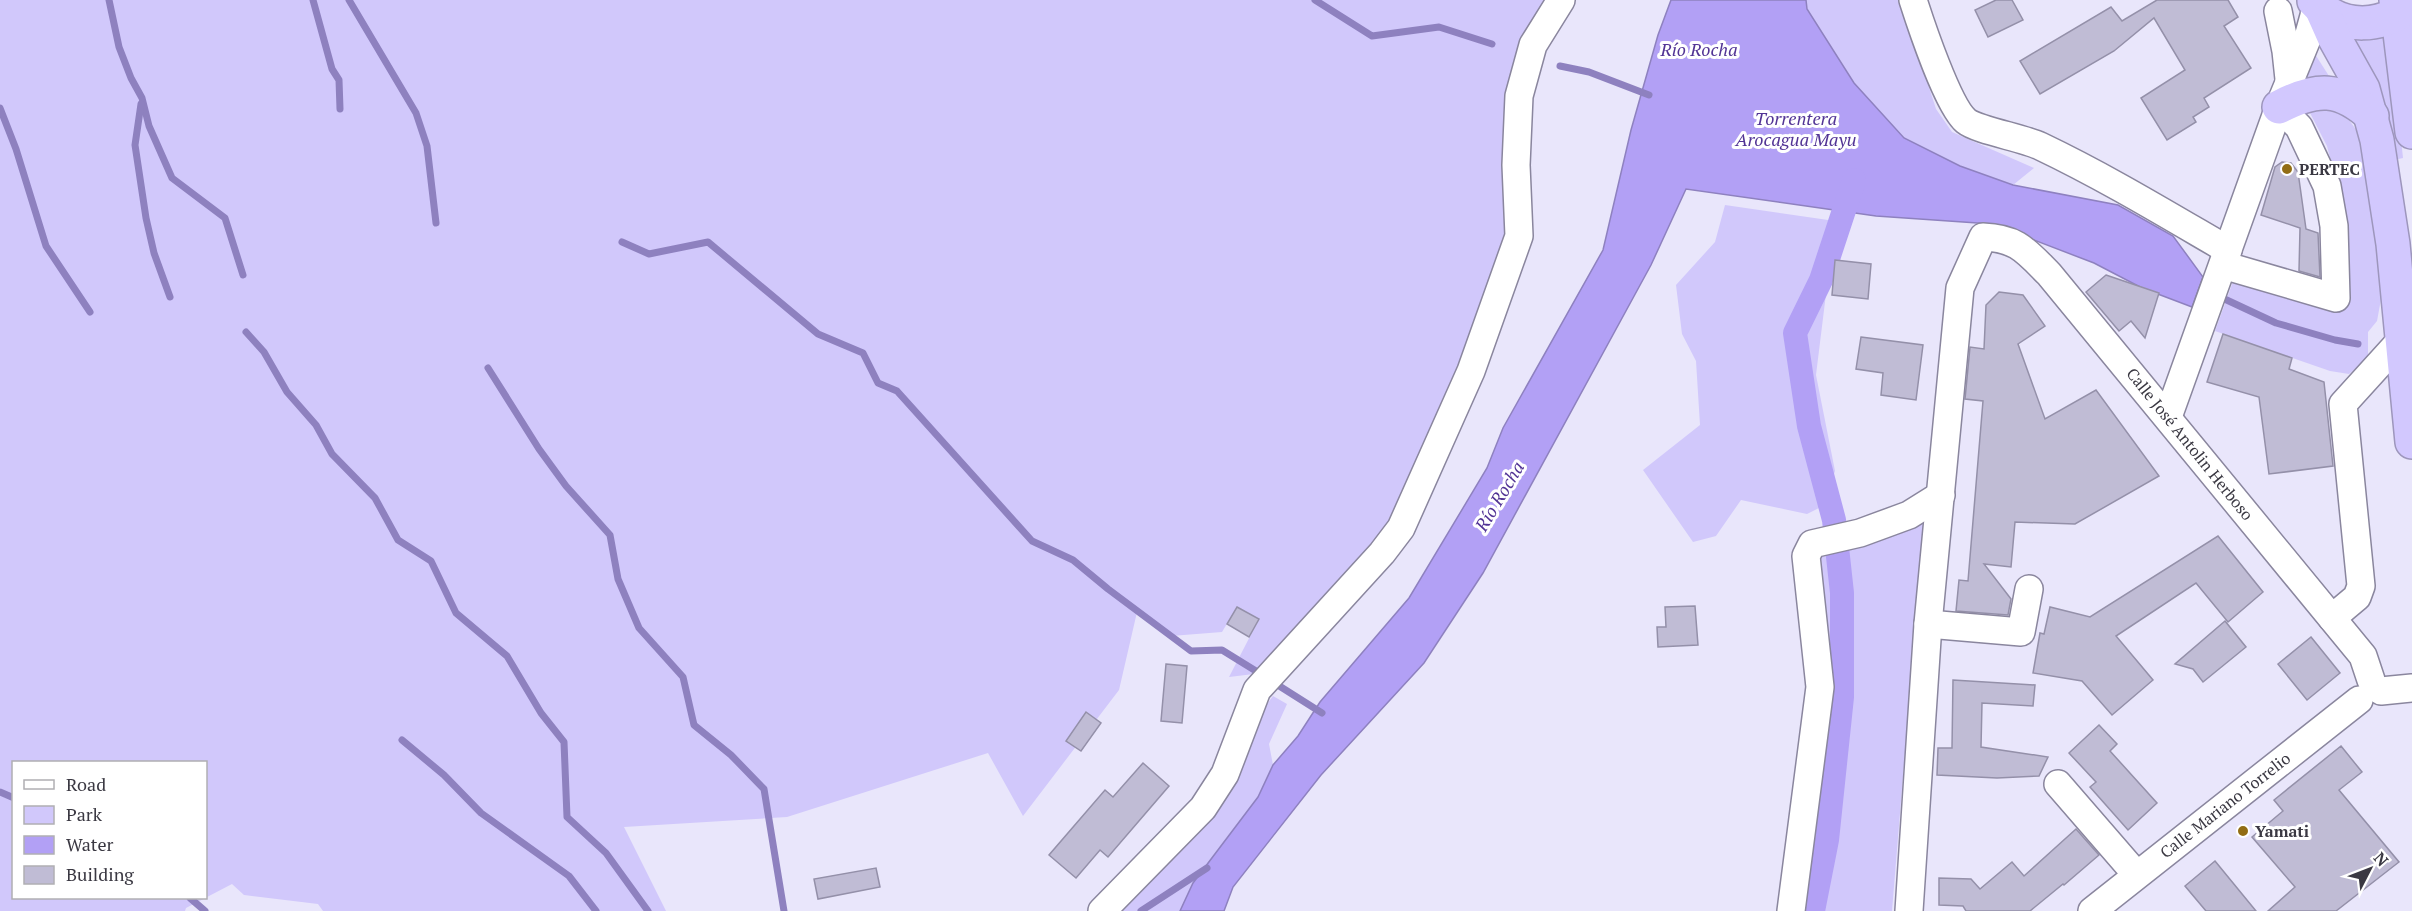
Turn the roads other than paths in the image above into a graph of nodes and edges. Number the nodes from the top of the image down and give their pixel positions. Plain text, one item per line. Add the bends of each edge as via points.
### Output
1 (1561, 0) edge
2 (1913, 0) edge
3 (2316, 4) edge
4 (2274, 5) edge
5 (2402, 5) edge
6 (2284, 95) junction
7 (2372, 116) junction
8 (2412, 132) edge
9 (2222, 266) junction
10 (2402, 339) junction
11 (2168, 417) junction
12 (2412, 442) edge
13 (1941, 495) junction
14 (2029, 589) dead end
15 (2332, 618) junction
16 (1928, 624) junction
17 (2412, 688) edge
18 (2370, 691) junction
19 (2058, 784) dead end
20 (2136, 874) junction
21 (1102, 911) edge
22 (1791, 911) edge
23 (1909, 911) edge
24 (2092, 911) edge

1 - 21 street via 1533,45 1519,96 1519,236 1471,371 1401,528 1257,690 1225,774 1203,808
2 - 9 street via 1956,108 1967,122 2037,145 2136,196
3 - 4 street via 2291,14
3 - 5 highway via 2341,19 2362,23 2376,22
3 - 6 street via 2309,34
3 - 7 highway via 2359,81
4 - 6 street via 2286,51
5 - 8 highway
6 - 7 highway via 2331,92 2351,100
6 - 9 street
6 - 9 street via 2327,186 2334,226 2336,298
7 - 10 highway via 2385,185
9 - 11 street
10 - 12 highway
10 - 15 street via 2343,404 2361,586 2357,597
11 - 13 street, Calle José Antolin Herboso via 2023,248 2002,237 1983,237 1960,288
11 - 15 street, Calle José Antolin Herboso
13 - 16 street
13 - 22 street via 1909,515 1860,533 1812,544 1806,556 1820,687
14 - 16 street via 2021,632
15 - 18 street, Calle José Antolin Herboso via 2363,656
16 - 23 street
17 - 18 street
18 - 20 street, Calle Mariano Torrelio
19 - 20 street
20 - 24 street, Calle Mariano Torrelio

